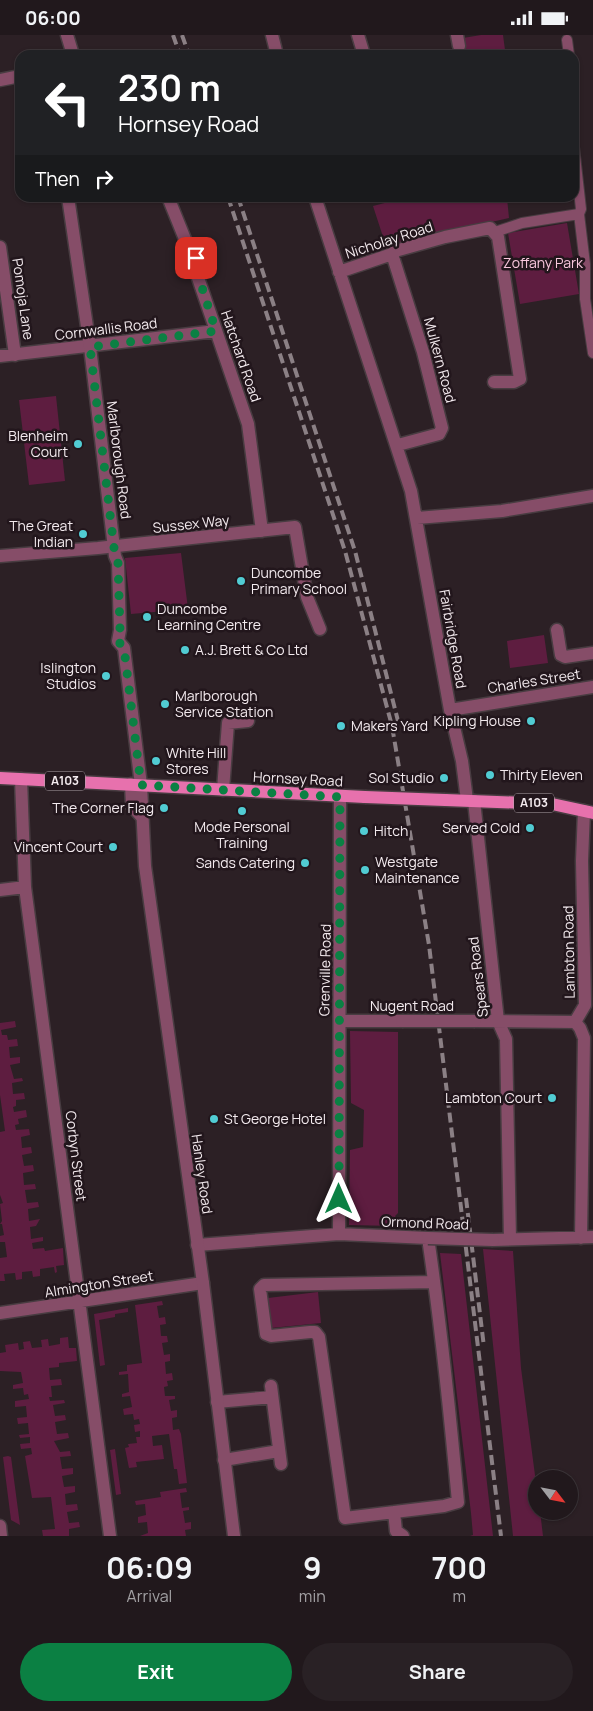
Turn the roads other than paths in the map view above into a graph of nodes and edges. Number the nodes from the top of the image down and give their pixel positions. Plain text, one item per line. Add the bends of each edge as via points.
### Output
1 (67, 35) edge
2 (273, 35) edge
3 (358, 35) edge
4 (566, 40) dead end
5 (72, 50) edge
6 (276, 50) edge
7 (362, 50) edge
8 (568, 50) edge
9 (15, 77) edge
10 (0, 80) edge
11 (579, 191) edge
12 (69, 202) edge
13 (170, 202) edge
14 (318, 202) edge
15 (579, 214) junction
16 (495, 232) junction
17 (0, 247) edge
18 (392, 254) junction
19 (340, 272) junction
20 (216, 331) junction
21 (90, 347) junction
22 (593, 353) edge
23 (15, 355) junction
24 (0, 357) edge
25 (494, 382) dead end
26 (398, 445) junction
27 (593, 496) edge
28 (417, 518) junction
29 (262, 531) junction
30 (115, 546) junction
31 (0, 556) edge
32 (320, 629) dead end
33 (557, 630) dead end
34 (593, 653) edge
35 (593, 687) edge
36 (450, 710) junction
37 (248, 721) dead end
38 (0, 778) edge
39 (21, 779) junction
40 (136, 785) junction
41 (223, 790) junction
42 (340, 797) junction
43 (470, 801) junction
44 (588, 812) edge
45 (25, 887) junction
46 (0, 890) edge
47 (340, 1021) junction
48 (498, 1021) junction
49 (575, 1022) junction
50 (339, 1234) junction
51 (428, 1238) junction
52 (587, 1238) edge
53 (510, 1239) junction
54 (197, 1245) junction
55 (434, 1282) junction
56 (203, 1283) junction
57 (80, 1303) junction
58 (0, 1313) edge
59 (217, 1402) junction
60 (224, 1460) junction
61 (394, 1512) junction
62 (0, 1526) edge
63 (1, 1536) edge
64 (110, 1536) edge
65 (234, 1536) edge
66 (403, 1536) edge

1 - 5 street
2 - 6 street
3 - 7 street
4 - 8 street
9 - 10 street
11 - 15 street
12 - 21 street, Marlborough Road
13 - 20 street, Hatchard Road via 191,254 196,258 198,275
14 - 19 street, Fairbridge Road
15 - 16 street via 522,223
15 - 22 street via 585,299
16 - 18 street, Nicholay Road via 490,228 445,237
16 - 25 street via 520,379 514,383
17 - 23 street, Pomoja Lane
18 - 19 street, Nicholay Road
18 - 26 street, Mulkern Road via 424,352 442,428 439,434
19 - 26 street, Fairbridge Road via 370,370
20 - 21 street, Cornwallis Road
20 - 29 street, Hatchard Road via 248,423
21 - 23 street, Cornwallis Road
21 - 30 street, Marlborough Road
23 - 24 street, Cornwallis Road
26 - 28 street, Fairbridge Road
27 - 28 street via 502,511
28 - 36 street, Fairbridge Road
29 - 30 street, Sussex Way
29 - 32 street, Sussex Way via 295,527 307,597
30 - 31 street, Sussex Way
30 - 40 street, Marlborough Road via 120,592 118,641 124,648
33 - 34 street via 564,657
35 - 36 street, Charles Street
36 - 43 street, Fairbridge Road
37 - 41 street via 228,723
38 - 39 main road, Hornsey Road / A103
39 - 40 main road, Hornsey Road / A103
39 - 45 street, Corbyn Street
40 - 41 main road, Hornsey Road / A103
40 - 54 street, Hanley Road via 143,808 145,866
41 - 42 main road, Hornsey Road / A103
42 - 43 main road, Hornsey Road / A103, bridge
42 - 47 street, Grenville Road
43 - 44 main road, Hornsey Road / A103 via 552,803
43 - 48 street, Spears Road
44 - 49 street, Lambton Road via 582,861 585,1005
45 - 46 street
45 - 57 street, Corbyn Street
47 - 48 street, Nugent Road, bridge
47 - 50 street, Grenville Road
48 - 49 street, Nugent Road
48 - 53 street, Spears Road via 506,1039
49 - 52 street via 584,1038
50 - 51 street, Ormond Road
50 - 54 street, Ormond Road
51 - 53 street, Ormond Road, bridge
51 - 55 street
52 - 53 street, Ormond Road
54 - 56 street, Hanley Road
55 - 61 street via 443,1340 458,1502
55 - 61 street via 264,1285 260,1289 266,1334 315,1332 319,1337 345,1518
56 - 57 street, Almington Street
56 - 59 street, Hanley Road
57 - 58 street, Almington Street
57 - 64 street, Corbyn Street
59 - 60 street, Hanley Road
59 - 60 street via 271,1391 280,1458
60 - 65 street, Hanley Road
61 - 66 street via 396,1531
62 - 63 street

